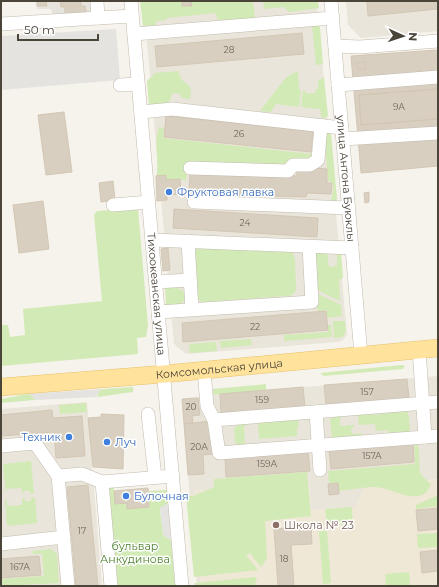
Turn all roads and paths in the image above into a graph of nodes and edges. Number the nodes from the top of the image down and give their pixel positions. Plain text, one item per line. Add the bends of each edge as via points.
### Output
1 (97, 1) edge
2 (131, 1) edge
3 (331, 1) edge
4 (132, 16) junction
5 (98, 18) junction
6 (332, 18) junction
7 (1, 24) edge
8 (134, 34) junction
9 (438, 41) edge
10 (335, 46) junction
11 (438, 77) edge
12 (138, 84) junction
13 (120, 85) dead end
14 (338, 85) junction
15 (141, 112) junction
16 (320, 126) junction
17 (438, 133) edge
18 (342, 134) junction
19 (190, 168) dead end
20 (149, 202) junction
21 (194, 202) dead end
22 (113, 205) dead end
23 (349, 208) junction
24 (152, 240) junction
25 (188, 242) junction
26 (309, 247) junction
27 (352, 248) junction
28 (190, 280) junction
29 (156, 282) junction
30 (192, 309) junction
31 (158, 312) junction
32 (438, 348) edge
33 (418, 349) junction
34 (361, 355) junction
35 (204, 370) junction
36 (164, 374) junction
37 (1, 387) edge
38 (438, 402) edge
39 (423, 403) junction
40 (316, 412) junction
41 (148, 414) dead end
42 (214, 420) junction
43 (431, 436) edge
44 (318, 445) junction
45 (1, 446) edge
46 (320, 470) dead end
47 (58, 476) junction
48 (173, 476) junction
49 (155, 477) junction
50 (102, 482) junction
51 (64, 537) junction
52 (1, 544) edge
53 (68, 586) edge
54 (111, 586) edge
55 (182, 586) edge

1 - 5 street
2 - 4 street, Тихоокеанская улица
3 - 6 street, улица Антона Буюклы
4 - 5 street
4 - 8 street, Тихоокеанская улица
5 - 7 street
6 - 8 street
6 - 10 street, улица Антона Буюклы
8 - 12 street, Тихоокеанская улица
9 - 10 street via 360,47
10 - 14 street, улица Антона Буюклы
11 - 14 street
12 - 13 street
12 - 15 street, Тихоокеанская улица
14 - 18 street, улица Антона Буюклы
15 - 16 street via 172,109
15 - 20 street, Тихоокеанская улица
16 - 18 street
16 - 19 street via 318,160 310,165 293,165 288,171
17 - 18 street
18 - 23 street, улица Антона Буюклы
20 - 22 street
20 - 24 street, Тихоокеанская улица
21 - 23 street
23 - 27 street, улица Антона Буюклы
24 - 25 street
24 - 29 street, Тихоокеанская улица
25 - 26 street
25 - 28 street
26 - 27 street
26 - 30 street via 312,302
27 - 34 street, улица Антона Буюклы
28 - 29 street
28 - 30 street
29 - 31 street, Тихоокеанская улица
30 - 31 street
31 - 36 street, Тихоокеанская улица
32 - 33 main road, Комсомольская улица
33 - 34 main road, Комсомольская улица
33 - 39 street
34 - 35 main road, Комсомольская улица
35 - 36 main road, Комсомольская улица
35 - 42 street via 207,406
36 - 37 main road, Комсомольская улица
36 - 48 street, Тихоокеанская улица
38 - 39 street
39 - 40 street
39 - 43 street
40 - 42 street
40 - 44 street
41 - 49 street
42 - 44 street via 219,453
43 - 44 street
44 - 46 street
45 - 47 street via 35,442
47 - 50 street via 82,474
47 - 51 street
48 - 49 street
48 - 55 street, Тихоокеанская улица
49 - 50 street
50 - 54 street
51 - 52 street
51 - 53 street

